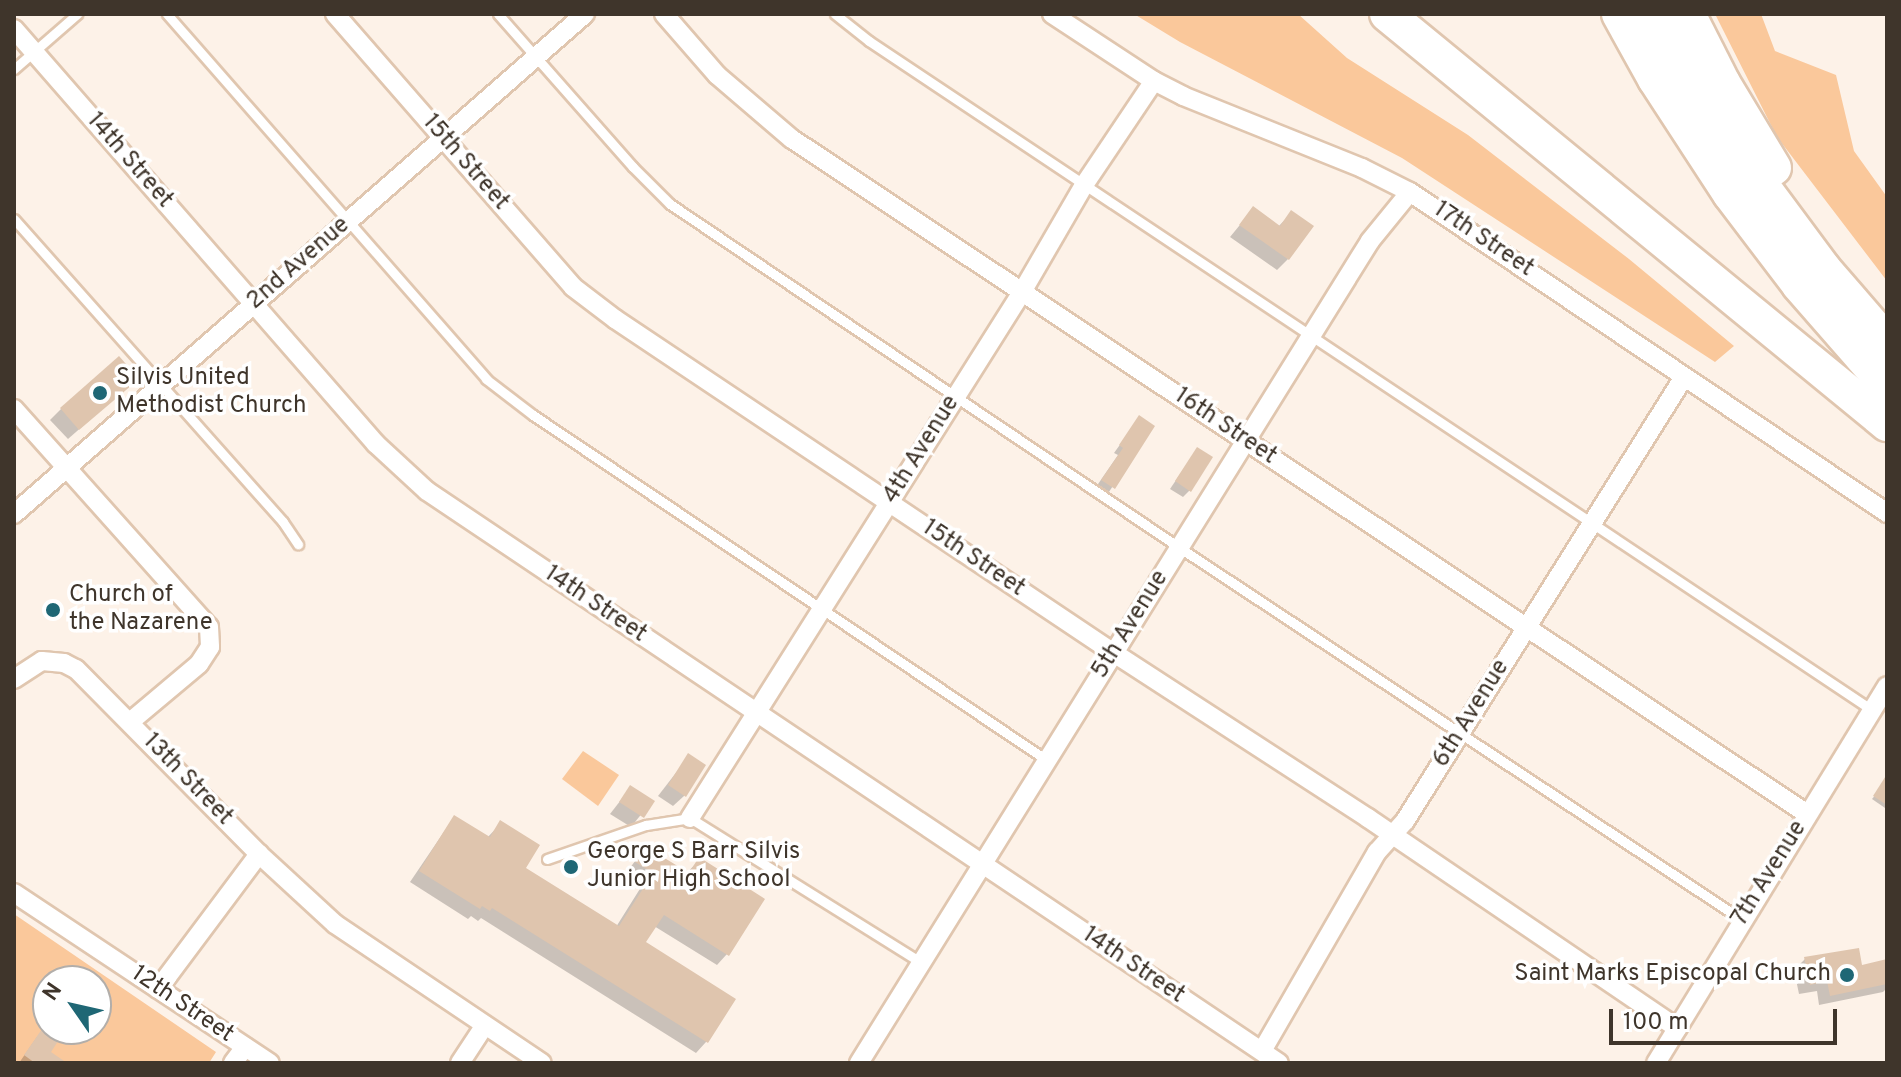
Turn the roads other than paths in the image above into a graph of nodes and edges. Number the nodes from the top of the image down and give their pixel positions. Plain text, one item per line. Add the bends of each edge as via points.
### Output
1 (77, 14) edge
2 (167, 14) edge
3 (335, 14) edge
4 (498, 14) edge
5 (585, 14) edge
6 (664, 14) edge
7 (835, 14) edge
8 (1052, 14) edge
9 (1387, 14) edge
10 (1619, 14) edge
11 (1653, 14) edge
12 (1688, 14) edge
13 (14, 29) edge
14 (34, 52) junction
15 (535, 56) junction
16 (14, 69) edge
17 (1154, 81) junction
18 (444, 138) junction
19 (1084, 185) junction
20 (1410, 192) junction
21 (14, 219) edge
22 (349, 221) junction
23 (1022, 292) junction
24 (253, 304) junction
25 (1887, 333) edge
26 (1312, 337) junction
27 (1887, 342) edge
28 (1684, 377) junction
29 (159, 386) junction
30 (1887, 386) edge
31 (955, 397) junction
32 (14, 409) edge
33 (1887, 424) edge
34 (1247, 443) junction
35 (65, 468) junction
36 (888, 504) junction
37 (1887, 513) edge
38 (14, 514) edge
39 (1594, 522) junction
40 (298, 544) dead end
41 (1180, 548) junction
42 (822, 609) junction
43 (1526, 627) junction
44 (1114, 653) junction
45 (14, 679) edge
46 (1887, 686) edge
47 (1872, 710) junction
48 (759, 715) junction
49 (130, 722) junction
50 (1459, 734) junction
51 (1048, 761) junction
52 (1807, 814) junction
53 (690, 818) junction
54 (1392, 835) junction
55 (259, 854) junction
56 (547, 859) dead end
57 (982, 865) junction
58 (14, 893) edge
59 (1741, 919) junction
60 (922, 963) junction
61 (158, 989) junction
62 (485, 1025) junction
63 (1677, 1028) junction
64 (245, 1047) junction
65 (1262, 1051) junction
66 (233, 1063) edge
67 (270, 1063) edge
68 (460, 1063) edge
69 (542, 1063) edge
70 (859, 1063) edge
71 (1279, 1063) edge
72 (1656, 1063) edge

1 - 14 lane
2 - 22 lane
3 - 18 street, 15th Street
4 - 15 lane
5 - 15 street, 2nd Avenue
6 - 23 street, 16th Street via 717,75 792,139
7 - 19 lane
8 - 17 street, 17th Street
9 - 33 highway
10 - 30 highway via 1730,194 1799,285
11 - 27 highway via 1756,179
12 - 25 highway via 1761,147
13 - 14 street, 14th Street
14 - 16 lane
14 - 24 street, 14th Street
15 - 18 street, 2nd Avenue
15 - 31 lane via 670,204
17 - 19 street, 4th Avenue
17 - 20 street, 17th Street
18 - 22 street, 2nd Avenue
18 - 36 street, 15th Street via 573,287
19 - 23 street, 4th Avenue
19 - 26 lane
20 - 26 street, 5th Avenue via 1370,241
20 - 28 street, 17th Street
21 - 29 lane
22 - 24 street, 2nd Avenue
22 - 42 lane via 493,385
23 - 31 street, 4th Avenue
23 - 34 street, 16th Street
24 - 29 street, 2nd Avenue
24 - 48 street, 14th Street via 376,444 427,491
26 - 34 street, 5th Avenue
26 - 39 lane
28 - 37 street, 17th Street
28 - 39 street, 6th Avenue
29 - 35 street, 2nd Avenue
29 - 40 lane
31 - 36 street, 4th Avenue
31 - 41 lane
32 - 35 street, 13th Street
34 - 41 street, 5th Avenue
34 - 43 street, 16th Street
35 - 38 street, 2nd Avenue
35 - 49 street, 13th Street via 209,627 212,637 206,655 186,678
36 - 42 street, 4th Avenue
36 - 44 street, 15th Street
39 - 43 street, 6th Avenue
39 - 47 lane
41 - 44 street, 5th Avenue
41 - 50 lane
42 - 48 street, 4th Avenue
42 - 51 lane
43 - 50 street, 6th Avenue
43 - 52 street, 16th Street
44 - 51 street, 5th Avenue
44 - 54 street, 15th Street
45 - 49 street via 42,661 64,663
46 - 47 street, 7th Avenue
47 - 52 street, 7th Avenue
48 - 53 street, 4th Avenue
48 - 57 street, 14th Street
49 - 55 street, 13th Street
50 - 54 street, 6th Avenue
50 - 59 lane
51 - 57 street, 5th Avenue
52 - 59 street, 7th Avenue
53 - 56 lane via 646,825
53 - 60 lane
54 - 63 street, 15th Street
54 - 65 street, 6th Avenue via 1377,852
55 - 61 street
55 - 62 street, 13th Street via 335,924
57 - 60 street, 5th Avenue
57 - 65 street, 14th Street
58 - 61 street, 12th Street
59 - 63 street, 7th Avenue
60 - 70 street, 5th Avenue
61 - 64 street, 12th Street
62 - 68 street
62 - 69 street, 13th Street
63 - 72 street, 7th Avenue
64 - 66 street
64 - 67 street, 12th Street
65 - 71 street, 14th Street

